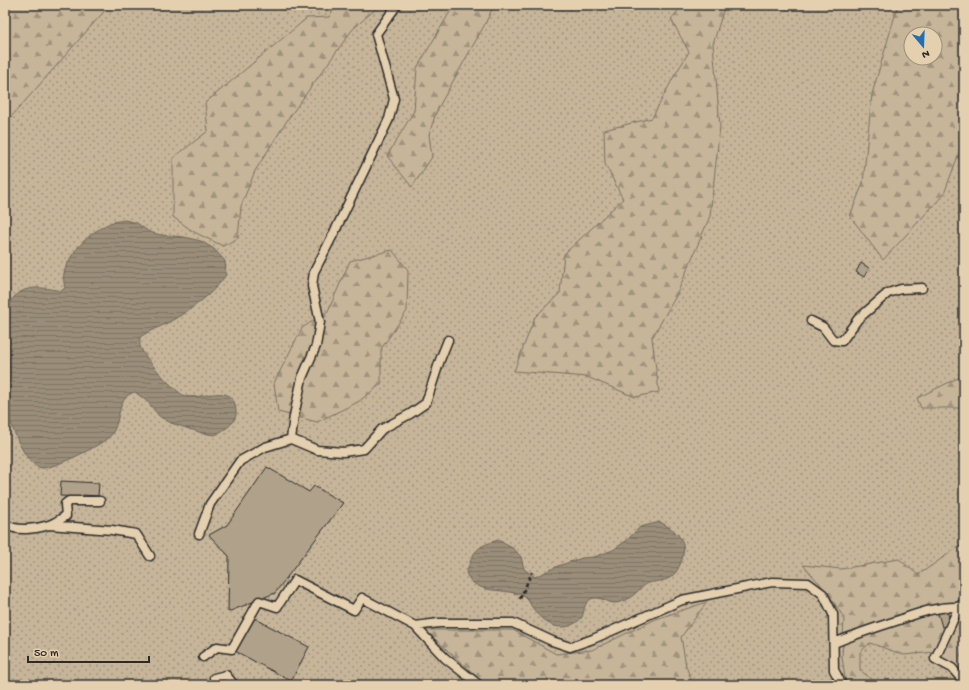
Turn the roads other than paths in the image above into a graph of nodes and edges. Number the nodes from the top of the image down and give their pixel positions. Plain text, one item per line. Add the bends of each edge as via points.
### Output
1 (397, 5) edge
2 (922, 288) dead end
3 (811, 321) dead end
4 (448, 340) dead end
5 (291, 439) junction
6 (100, 501) dead end
7 (5, 524) edge
8 (49, 525) junction
9 (198, 534) dead end
10 (150, 556) dead end
11 (962, 605) edge
12 (415, 626) junction
13 (834, 643) junction
14 (203, 656) dead end
15 (214, 678) dead end
16 (964, 682) edge
17 (234, 685) edge
18 (480, 685) edge
19 (842, 685) edge

1 - 5 lane via 376,34 394,99 389,119 314,272 312,286 320,322 316,346 302,378
2 - 3 lane via 901,288 888,293 858,319 842,341 833,340 823,327
4 - 5 lane via 426,403 382,429 364,449 343,452 317,450
5 - 9 lane via 265,447 240,461 210,504
6 - 8 lane via 69,501 65,504 66,516
7 - 8 lane via 23,529
8 - 10 lane via 136,534
11 - 13 lane via 935,608
11 - 16 lane via 935,660 952,668
12 - 13 lane via 439,623 513,623 570,647 682,600 772,582 808,583 823,594 833,614
12 - 14 lane via 362,598 354,610 295,580 277,607 259,601 232,650 217,647
12 - 18 lane via 445,658
13 - 19 lane via 834,670
15 - 17 lane via 226,675

